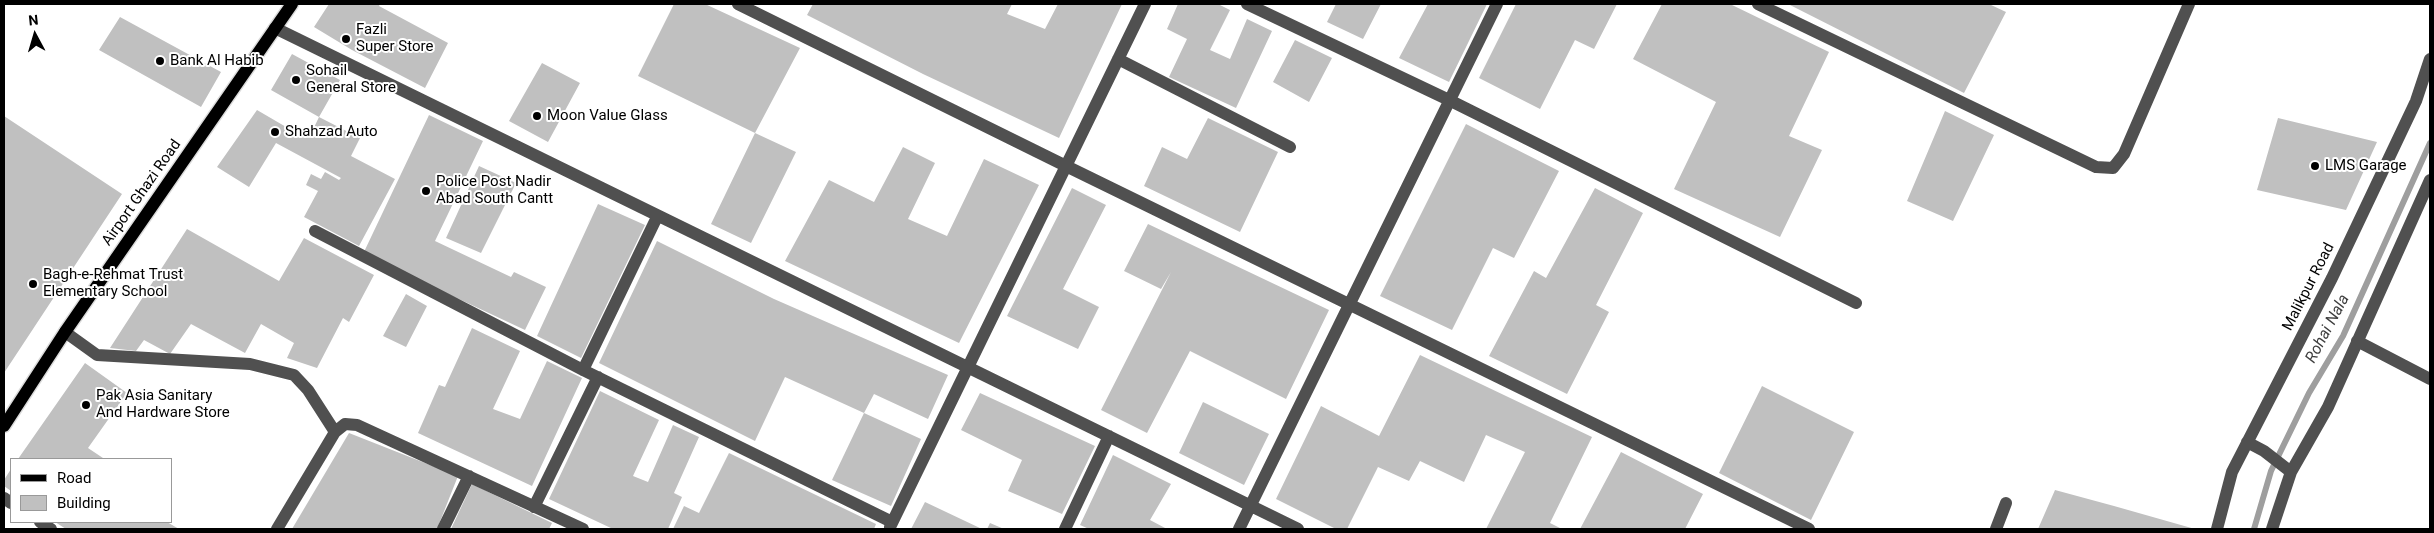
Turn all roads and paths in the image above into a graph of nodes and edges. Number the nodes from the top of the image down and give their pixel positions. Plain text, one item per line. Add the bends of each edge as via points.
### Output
1 (292, 4) edge
2 (738, 4) edge
3 (1145, 4) edge
4 (1247, 4) edge
5 (1497, 4) edge
6 (1758, 4) edge
7 (2189, 4) edge
8 (275, 28) junction
9 (1118, 59) junction
10 (2430, 59) edge
11 (1449, 100) junction
12 (1290, 147) dead end
13 (1066, 166) junction
14 (2430, 180) edge
15 (657, 217) junction
16 (315, 231) dead end
17 (1856, 303) dead end
18 (1350, 304) junction
19 (65, 332) junction
20 (2357, 341) junction
21 (967, 368) junction
22 (583, 370) junction
23 (598, 377) junction
24 (2430, 379) edge
25 (4, 426) edge
26 (335, 432) junction
27 (1109, 436) junction
28 (2247, 442) junction
29 (2287, 468) junction
30 (469, 476) junction
31 (2006, 503) dead end
32 (1250, 505) junction
33 (534, 507) junction
34 (562, 525) edge
35 (890, 525) edge
36 (277, 529) edge
37 (443, 529) edge
38 (583, 529) edge
39 (1065, 529) edge
40 (1238, 529) edge
41 (1298, 529) edge
42 (1809, 529) edge
43 (1996, 529) edge
44 (2217, 529) edge
45 (2272, 529) edge

1 - 8 main road, Airport Ghazi Road
2 - 13 street
3 - 9 street
4 - 11 street
5 - 11 street
6 - 7 street via 2096,168 2113,168 2124,154
8 - 15 street
8 - 19 main road, Airport Ghazi Road
9 - 12 street
9 - 13 street
10 - 28 street, Malikpur Road via 2416,101 2341,260
11 - 17 street
11 - 18 street
13 - 18 street
13 - 21 street
14 - 20 street
15 - 21 street
15 - 22 street
16 - 22 street
18 - 32 street
18 - 42 street
19 - 25 main road, Airport Ghazi Road
19 - 26 street via 97,355 250,364 294,375 308,390
20 - 24 street
20 - 29 street via 2328,407
21 - 27 street
21 - 35 street
22 - 23 street
23 - 33 street
23 - 35 street
26 - 30 street via 345,424 357,425
26 - 36 street
27 - 32 street
27 - 39 street
28 - 29 street
28 - 44 street, Malikpur Road via 2232,472
29 - 45 street
30 - 33 street
30 - 37 street
31 - 43 street
32 - 40 street
32 - 41 street
33 - 34 street
34 - 38 street

